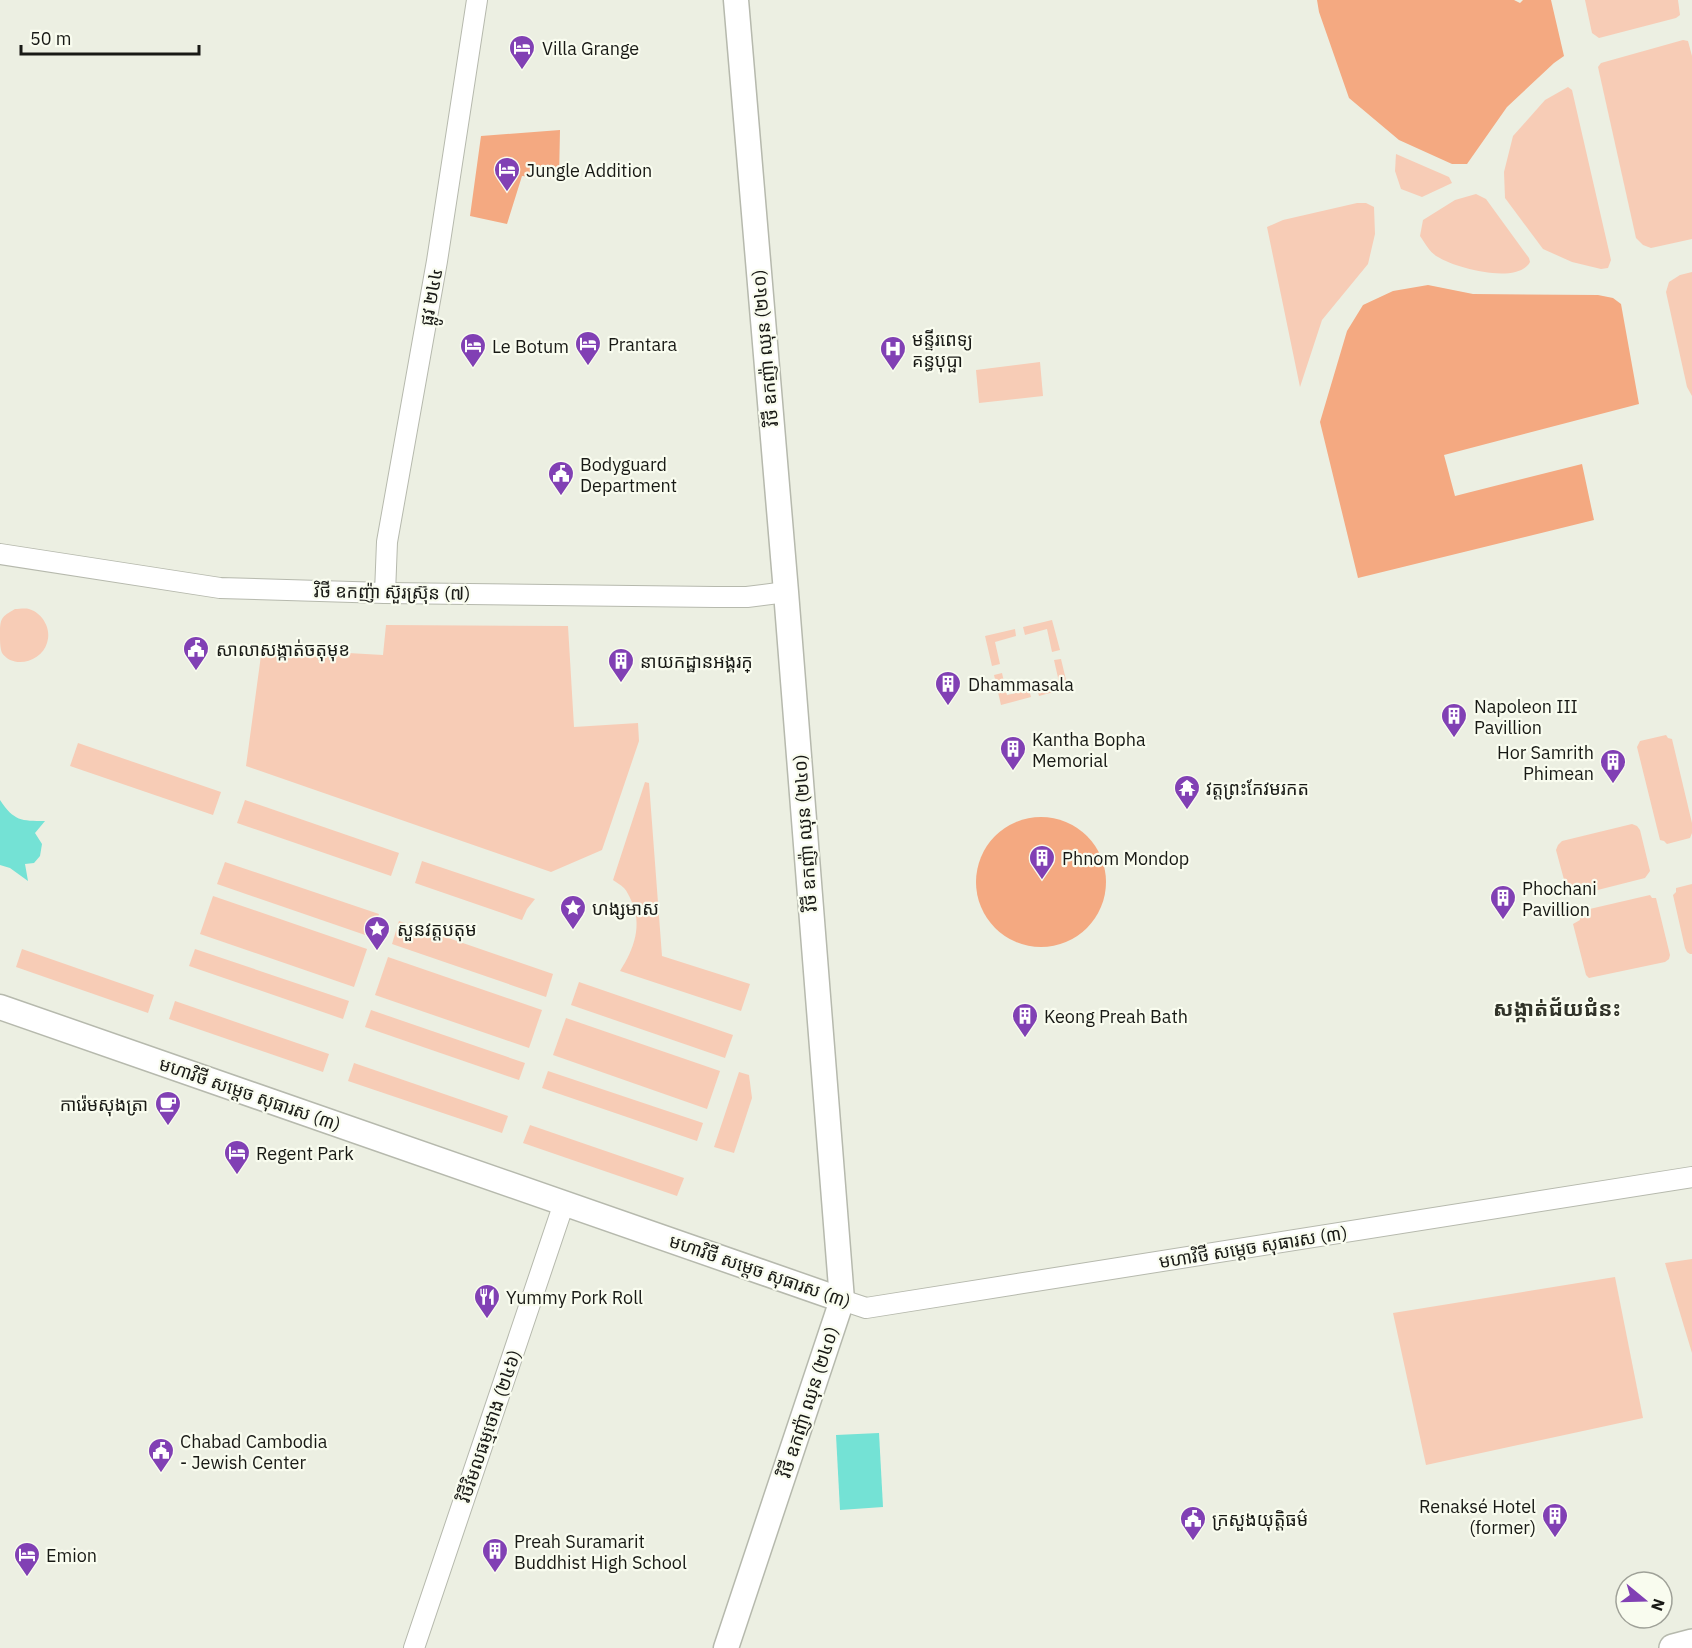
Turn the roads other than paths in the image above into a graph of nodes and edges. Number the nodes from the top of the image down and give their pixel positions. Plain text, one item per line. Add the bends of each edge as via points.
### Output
1 (477, 0) edge
2 (736, 0) edge
3 (0, 554) edge
4 (786, 592) junction
5 (385, 593) junction
6 (0, 1007) edge
7 (1692, 1177) edge
8 (564, 1203) junction
9 (842, 1300) junction
10 (1692, 1643) edge
11 (414, 1648) edge
12 (726, 1648) edge
13 (1673, 1648) edge

1 - 5 street, ផ្លូវ ២៤៤ via 437,261 387,542
2 - 4 street, វិថី ឧកញ៉ា ឈុន (២៤០)
3 - 5 street, វិថី ឧកញ៉ា ស៊ួរស៊្រុន (៧) via 220,588
4 - 5 street, វិថី ឧកញ៉ា ស៊ួរស៊្រុន (៧) via 747,597
4 - 9 street, វិថី ឧកញ៉ា ឈុន (២៤០)
6 - 8 street, មហាវិថី សម្តេច សុធារស (៣)
7 - 9 street, មហាវិថី សម្តេច សុធារស (៣) via 866,1308
8 - 9 street, មហាវិថី សម្តេច សុធារស (៣)
8 - 11 street, វិថីវិមលធម្មថោង (២៤៦)
9 - 12 street, វិថី ឧកញ៉ា ឈុន (២៤០)
10 - 13 main road

